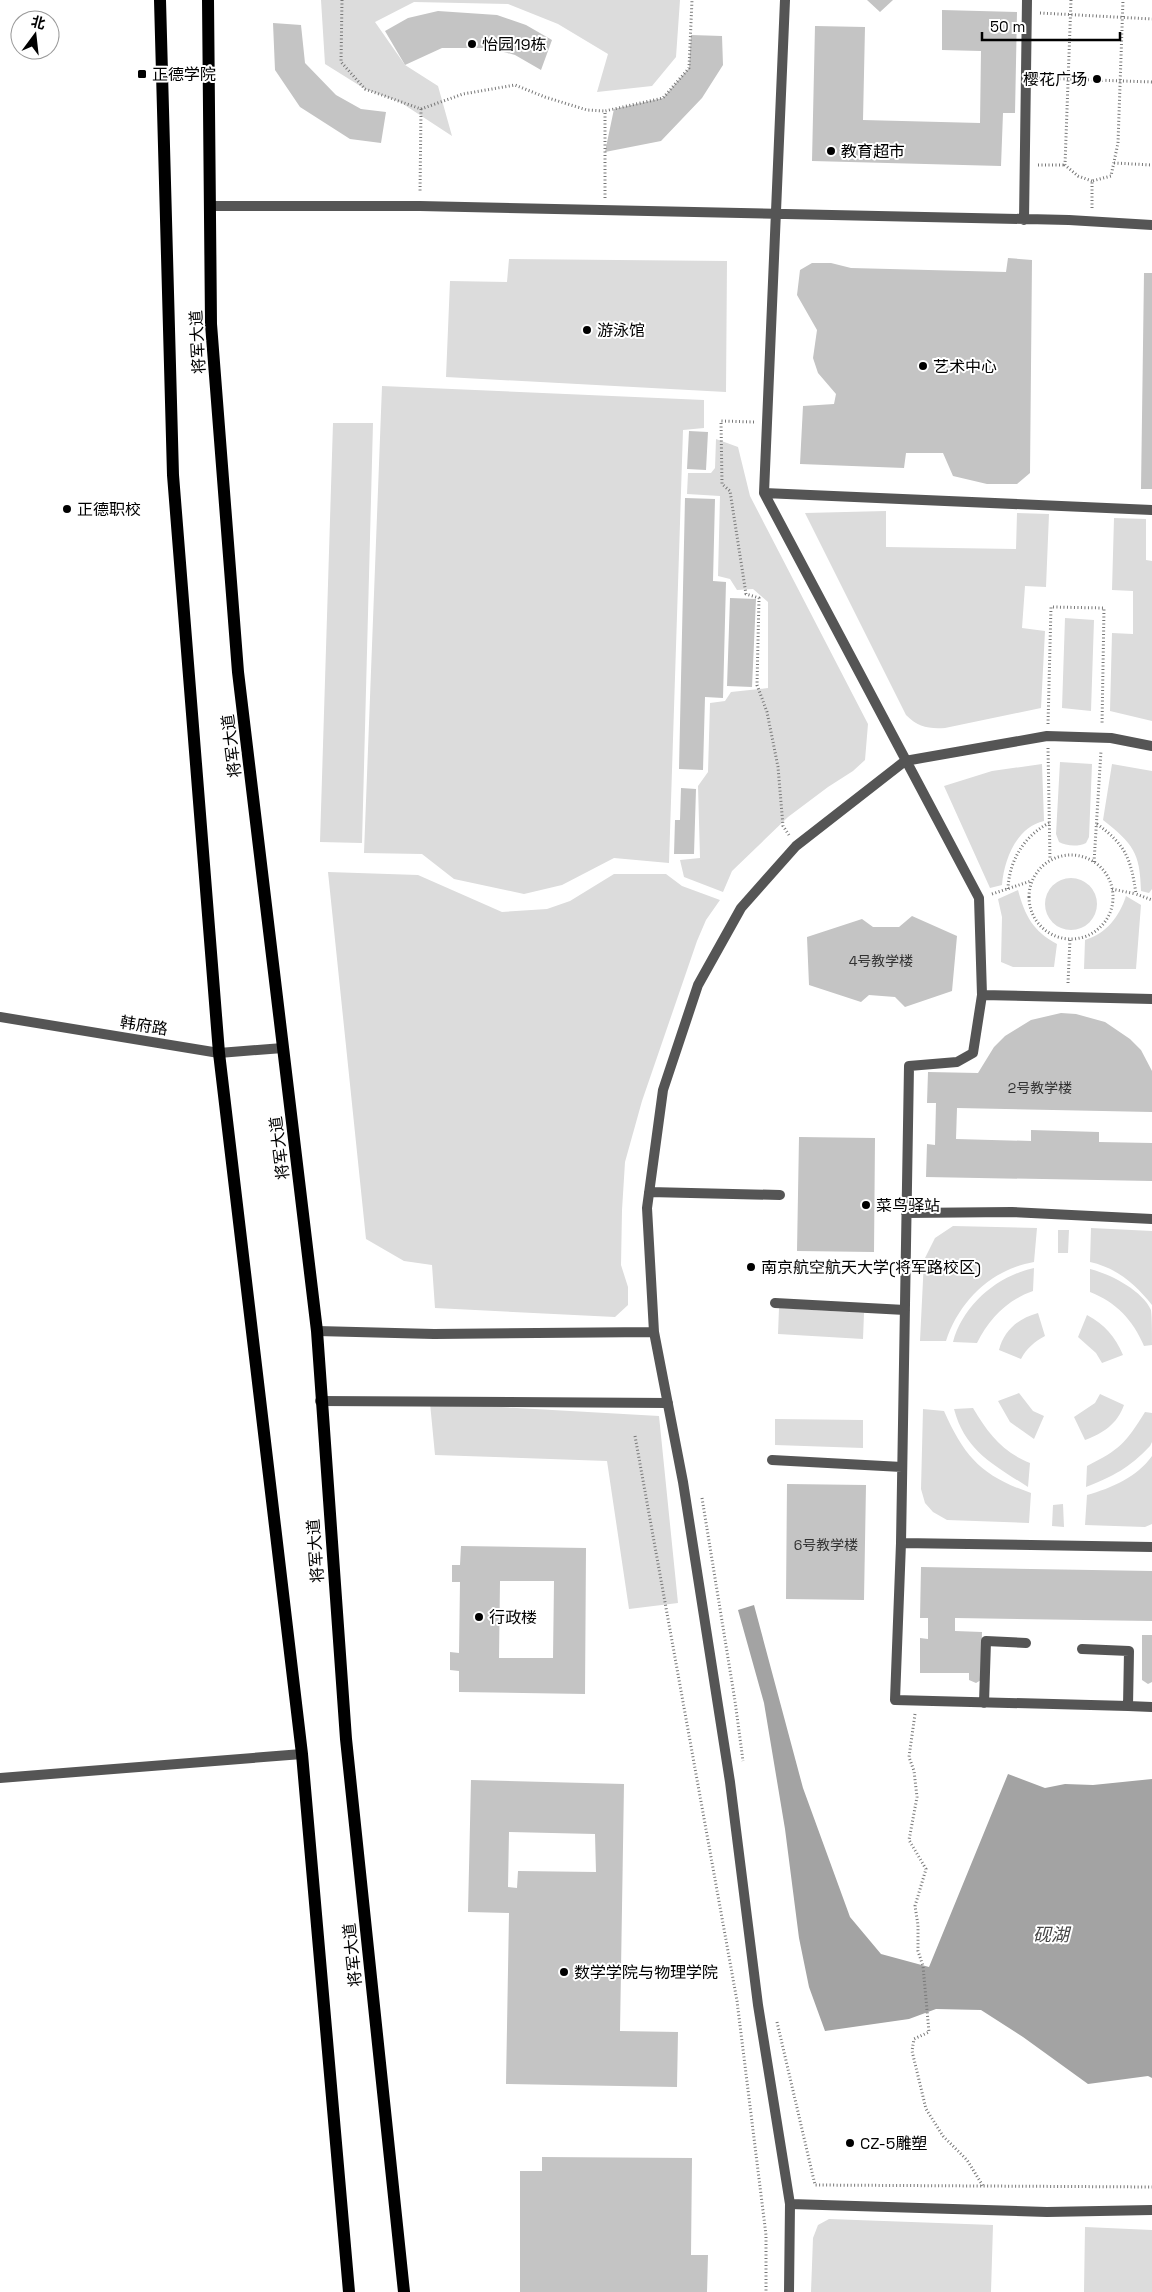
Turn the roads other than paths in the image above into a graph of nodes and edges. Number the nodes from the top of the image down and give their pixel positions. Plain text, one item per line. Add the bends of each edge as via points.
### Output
1 (160, 0) edge
2 (208, 0) edge
3 (785, 0) edge
4 (1027, 0) edge
5 (210, 206) junction
6 (775, 215) junction
7 (1024, 220) junction
8 (1152, 225) edge
9 (764, 493) junction
10 (1152, 510) edge
11 (1152, 746) edge
12 (905, 761) junction
13 (982, 995) junction
14 (1152, 999) edge
15 (0, 1018) edge
16 (283, 1048) junction
17 (219, 1052) junction
18 (650, 1192) junction
19 (780, 1195) dead end
20 (906, 1213) junction
21 (1152, 1220) edge
22 (774, 1303) dead end
23 (905, 1310) junction
24 (317, 1331) junction
25 (654, 1332) junction
26 (320, 1401) junction
27 (668, 1403) junction
28 (772, 1460) dead end
29 (902, 1467) junction
30 (901, 1543) junction
31 (1152, 1546) edge
32 (1026, 1643) dead end
33 (1082, 1649) dead end
34 (984, 1703) junction
35 (1128, 1706) junction
36 (1152, 1707) edge
37 (302, 1754) junction
38 (0, 1778) edge
39 (790, 2204) junction
40 (1152, 2210) edge
41 (348, 2292) edge
42 (404, 2292) edge
43 (789, 2292) edge

1 - 17 main road, 将军大道 via 173,475
2 - 5 main road, 将军大道
3 - 6 street
4 - 7 street
5 - 6 street via 420,206
5 - 16 main road, 将军大道 via 211,324 238,672
6 - 7 street
6 - 9 street
7 - 8 street
9 - 10 street
9 - 12 street
11 - 12 street via 1111,738 1047,736
12 - 13 street via 979,898
12 - 18 street via 796,846 741,908 698,985 663,1090
13 - 14 street
13 - 20 street via 973,1053 957,1062 909,1066
15 - 17 street, 韩府路
16 - 17 street, 韩府路
16 - 24 main road, 将军大道
17 - 37 main road, 将军大道
18 - 19 street
18 - 25 street via 647,1208 648,1258
20 - 21 street via 1012,1212
20 - 23 street
22 - 23 street
23 - 29 street
24 - 25 street via 434,1334
24 - 26 main road, 将军大道
25 - 27 street
26 - 27 street
26 - 42 main road, 将军大道 via 346,1739
27 - 39 street via 730,1782 758,2005
28 - 29 street
29 - 30 street
30 - 31 street
30 - 34 street via 895,1700
32 - 34 street via 986,1641
33 - 35 street via 1130,1651
34 - 35 street
35 - 36 street
37 - 38 street
37 - 41 main road, 将军大道
39 - 40 street via 1047,2212
39 - 43 street

